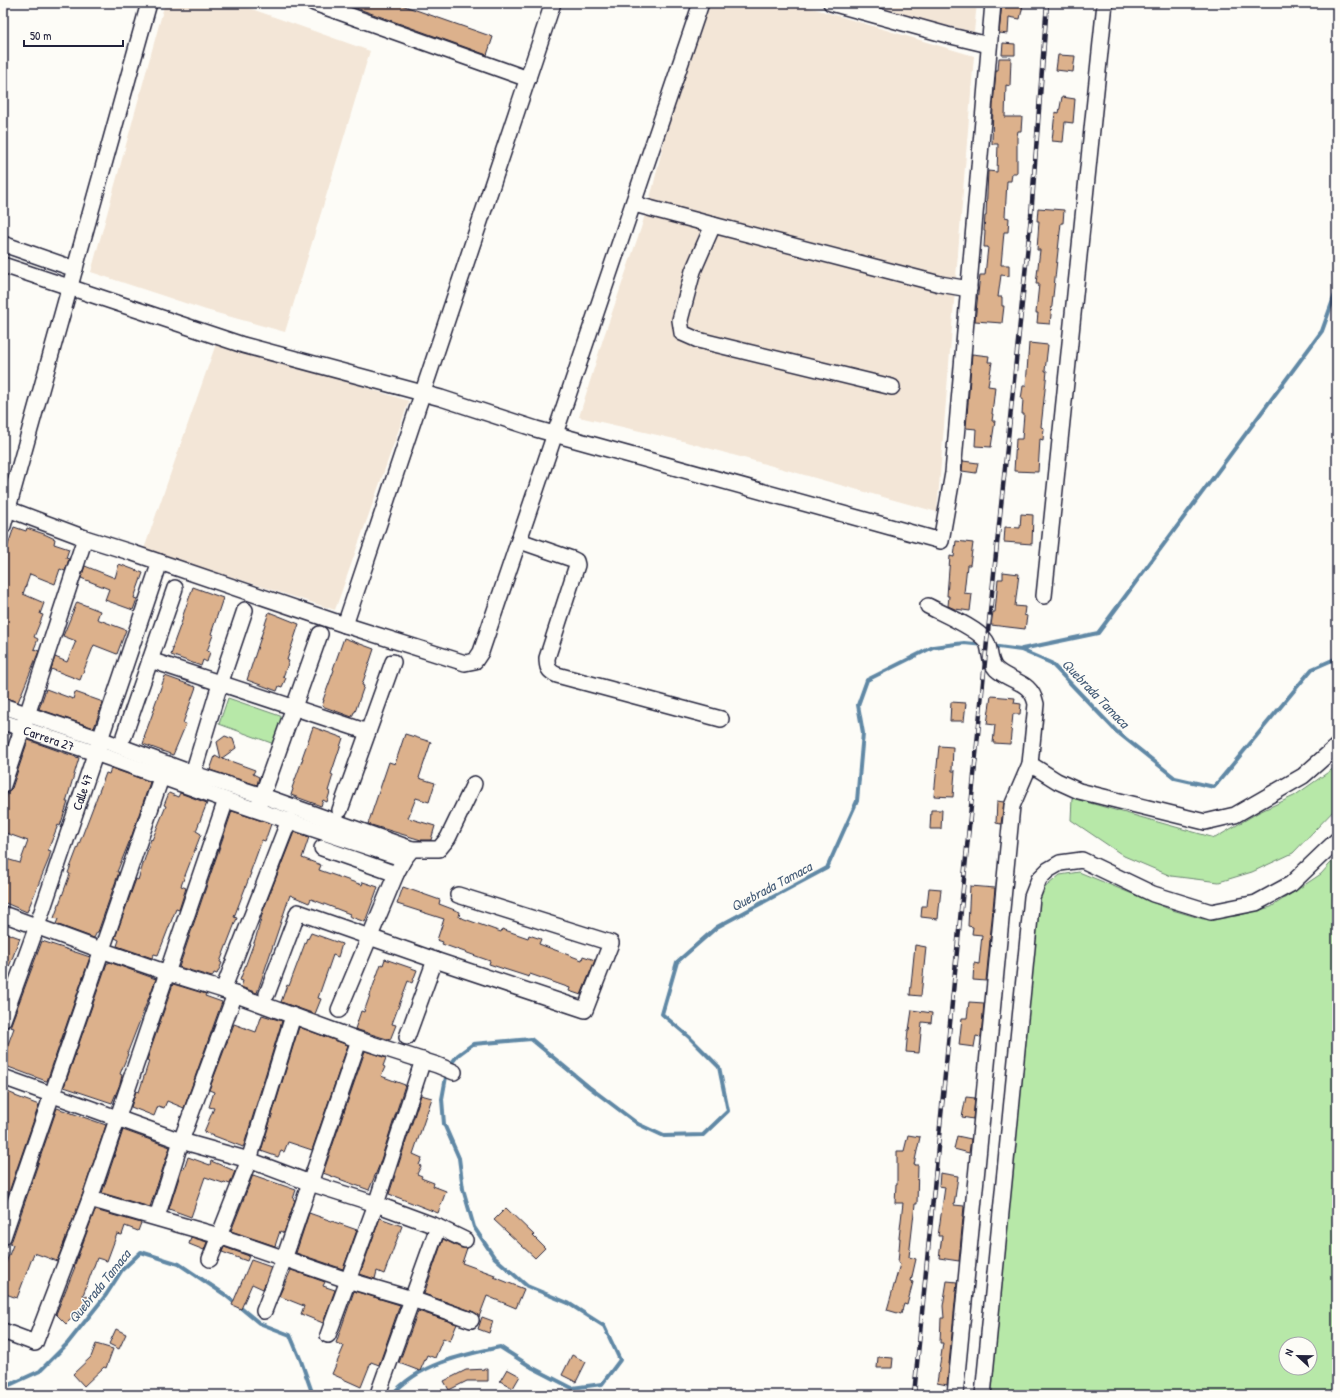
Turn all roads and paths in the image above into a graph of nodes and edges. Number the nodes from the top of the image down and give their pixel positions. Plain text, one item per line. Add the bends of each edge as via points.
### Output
1 (149, 3) edge
2 (314, 3) edge
3 (553, 3) edge
4 (701, 3) edge
5 (831, 3) edge
6 (993, 3) edge
7 (1105, 3) edge
8 (989, 45) junction
9 (528, 79) junction
10 (634, 204) junction
11 (713, 225) junction
12 (3, 244) edge
13 (3, 265) edge
14 (75, 269) junction
15 (69, 287) junction
16 (969, 289) junction
17 (892, 388) dead end
18 (423, 393) junction
19 (556, 434) junction
20 (8, 509) junction
21 (3, 526) edge
22 (85, 538) junction
23 (520, 541) junction
24 (160, 562) junction
25 (174, 588) dead end
26 (1044, 596) dead end
27 (928, 606) dead end
28 (245, 610) dead end
29 (344, 625) junction
30 (320, 634) dead end
31 (150, 660) junction
32 (393, 662) dead end
33 (220, 684) junction
34 (3, 706) edge
35 (293, 707) junction
36 (721, 719) dead end
37 (3, 722) edge
38 (25, 722) junction
39 (368, 732) junction
40 (124, 736) dead end
41 (97, 746) junction
42 (1337, 746) edge
43 (168, 764) junction
44 (1030, 764) junction
45 (161, 778) junction
46 (192, 780) junction
47 (474, 784) dead end
48 (3, 785) edge
49 (226, 800) junction
50 (260, 803) junction
51 (340, 810) dead end
52 (289, 820) junction
53 (1337, 840) edge
54 (322, 848) dead end
55 (408, 854) junction
56 (396, 874) junction
57 (458, 895) dead end
58 (3, 914) edge
59 (37, 926) junction
60 (370, 938) junction
61 (101, 950) junction
62 (435, 960) junction
63 (168, 973) junction
64 (229, 992) junction
65 (267, 994) dead end
66 (339, 1010) dead end
67 (293, 1016) junction
68 (3, 1020) edge
69 (407, 1037) dead end
70 (359, 1040) junction
71 (422, 1060) junction
72 (454, 1072) dead end
73 (3, 1077) edge
74 (52, 1094) junction
75 (118, 1118) junction
76 (181, 1141) junction
77 (249, 1160) junction
78 (310, 1183) junction
79 (90, 1199) junction
80 (376, 1204) junction
81 (157, 1217) junction
82 (438, 1227) junction
83 (219, 1236) junction
84 (3, 1237) edge
85 (465, 1240) dead end
86 (210, 1259) dead end
87 (284, 1259) junction
88 (347, 1280) junction
89 (412, 1299) junction
90 (264, 1311) dead end
91 (471, 1320) dead end
92 (3, 1331) edge
93 (328, 1336) dead end
94 (378, 1394) dead end
95 (955, 1395) edge
96 (983, 1395) edge

1 - 14 street
2 - 9 street
3 - 9 street
4 - 10 street
5 - 8 street
6 - 8 street
7 - 26 street
8 - 16 street
9 - 18 street
10 - 11 street
10 - 19 street
11 - 16 street via 940,284
11 - 17 street via 693,270 680,320 682,333 698,340
12 - 14 street
13 - 15 street
14 - 15 street
15 - 18 street via 243,345
15 - 20 street
16 - 19 street via 953,473 941,541
18 - 19 street
18 - 29 street
19 - 23 street
20 - 21 street
20 - 22 street
22 - 24 street
22 - 38 street
23 - 29 street via 482,652 475,661 465,662
23 - 36 street via 572,559 577,565 547,658 549,671
24 - 29 street
24 - 41 street, Calle 47
25 - 31 street
27 - 44 street via 976,632 987,641 990,657 996,669 1030,690 1034,696 1036,704
28 - 33 street
30 - 35 street
31 - 33 street
31 - 40 street
32 - 39 street
33 - 35 street
33 - 46 street
34 - 38 street
35 - 39 street
35 - 50 street
37 - 38 street, Carrera 27
38 - 41 street, Carrera 27
38 - 48 street
39 - 51 street
41 - 43 street
41 - 45 street
41 - 59 street, Calle 47
42 - 44 street via 1302,776 1235,815 1205,822 1079,791
43 - 45 street
43 - 46 street
44 - 95 street via 1012,806
45 - 46 street
45 - 61 street
46 - 49 street
46 - 50 street
47 - 55 street via 448,838 439,849
49 - 50 street
49 - 63 street
50 - 52 street
50 - 55 street
52 - 55 street
52 - 64 street
53 - 96 street via 1291,884 1256,903 1211,912 1153,894 1082,860 1060,863 1039,879 1032,897
54 - 56 street
55 - 56 street
56 - 60 street
57 - 62 street via 611,944 585,1010
58 - 59 street
59 - 61 street
59 - 68 street, Calle 47
60 - 62 street
60 - 65 street via 298,912
60 - 66 street
61 - 63 street
61 - 74 street
62 - 69 street
63 - 64 street
63 - 75 street
64 - 67 street
64 - 76 street
67 - 70 street
67 - 77 street
70 - 71 street
70 - 78 street
71 - 72 street
71 - 80 street
73 - 74 street
74 - 75 street
74 - 84 street
75 - 76 street
75 - 79 street
76 - 77 street
76 - 81 street
77 - 78 street
77 - 83 street
78 - 80 street
78 - 87 street
79 - 81 street
79 - 92 street via 35,1343
80 - 82 street
80 - 88 street
81 - 83 street
82 - 85 street
82 - 89 street
83 - 86 street
83 - 87 street
87 - 88 street
87 - 90 street
88 - 89 street
88 - 93 street
89 - 91 street
89 - 94 street

